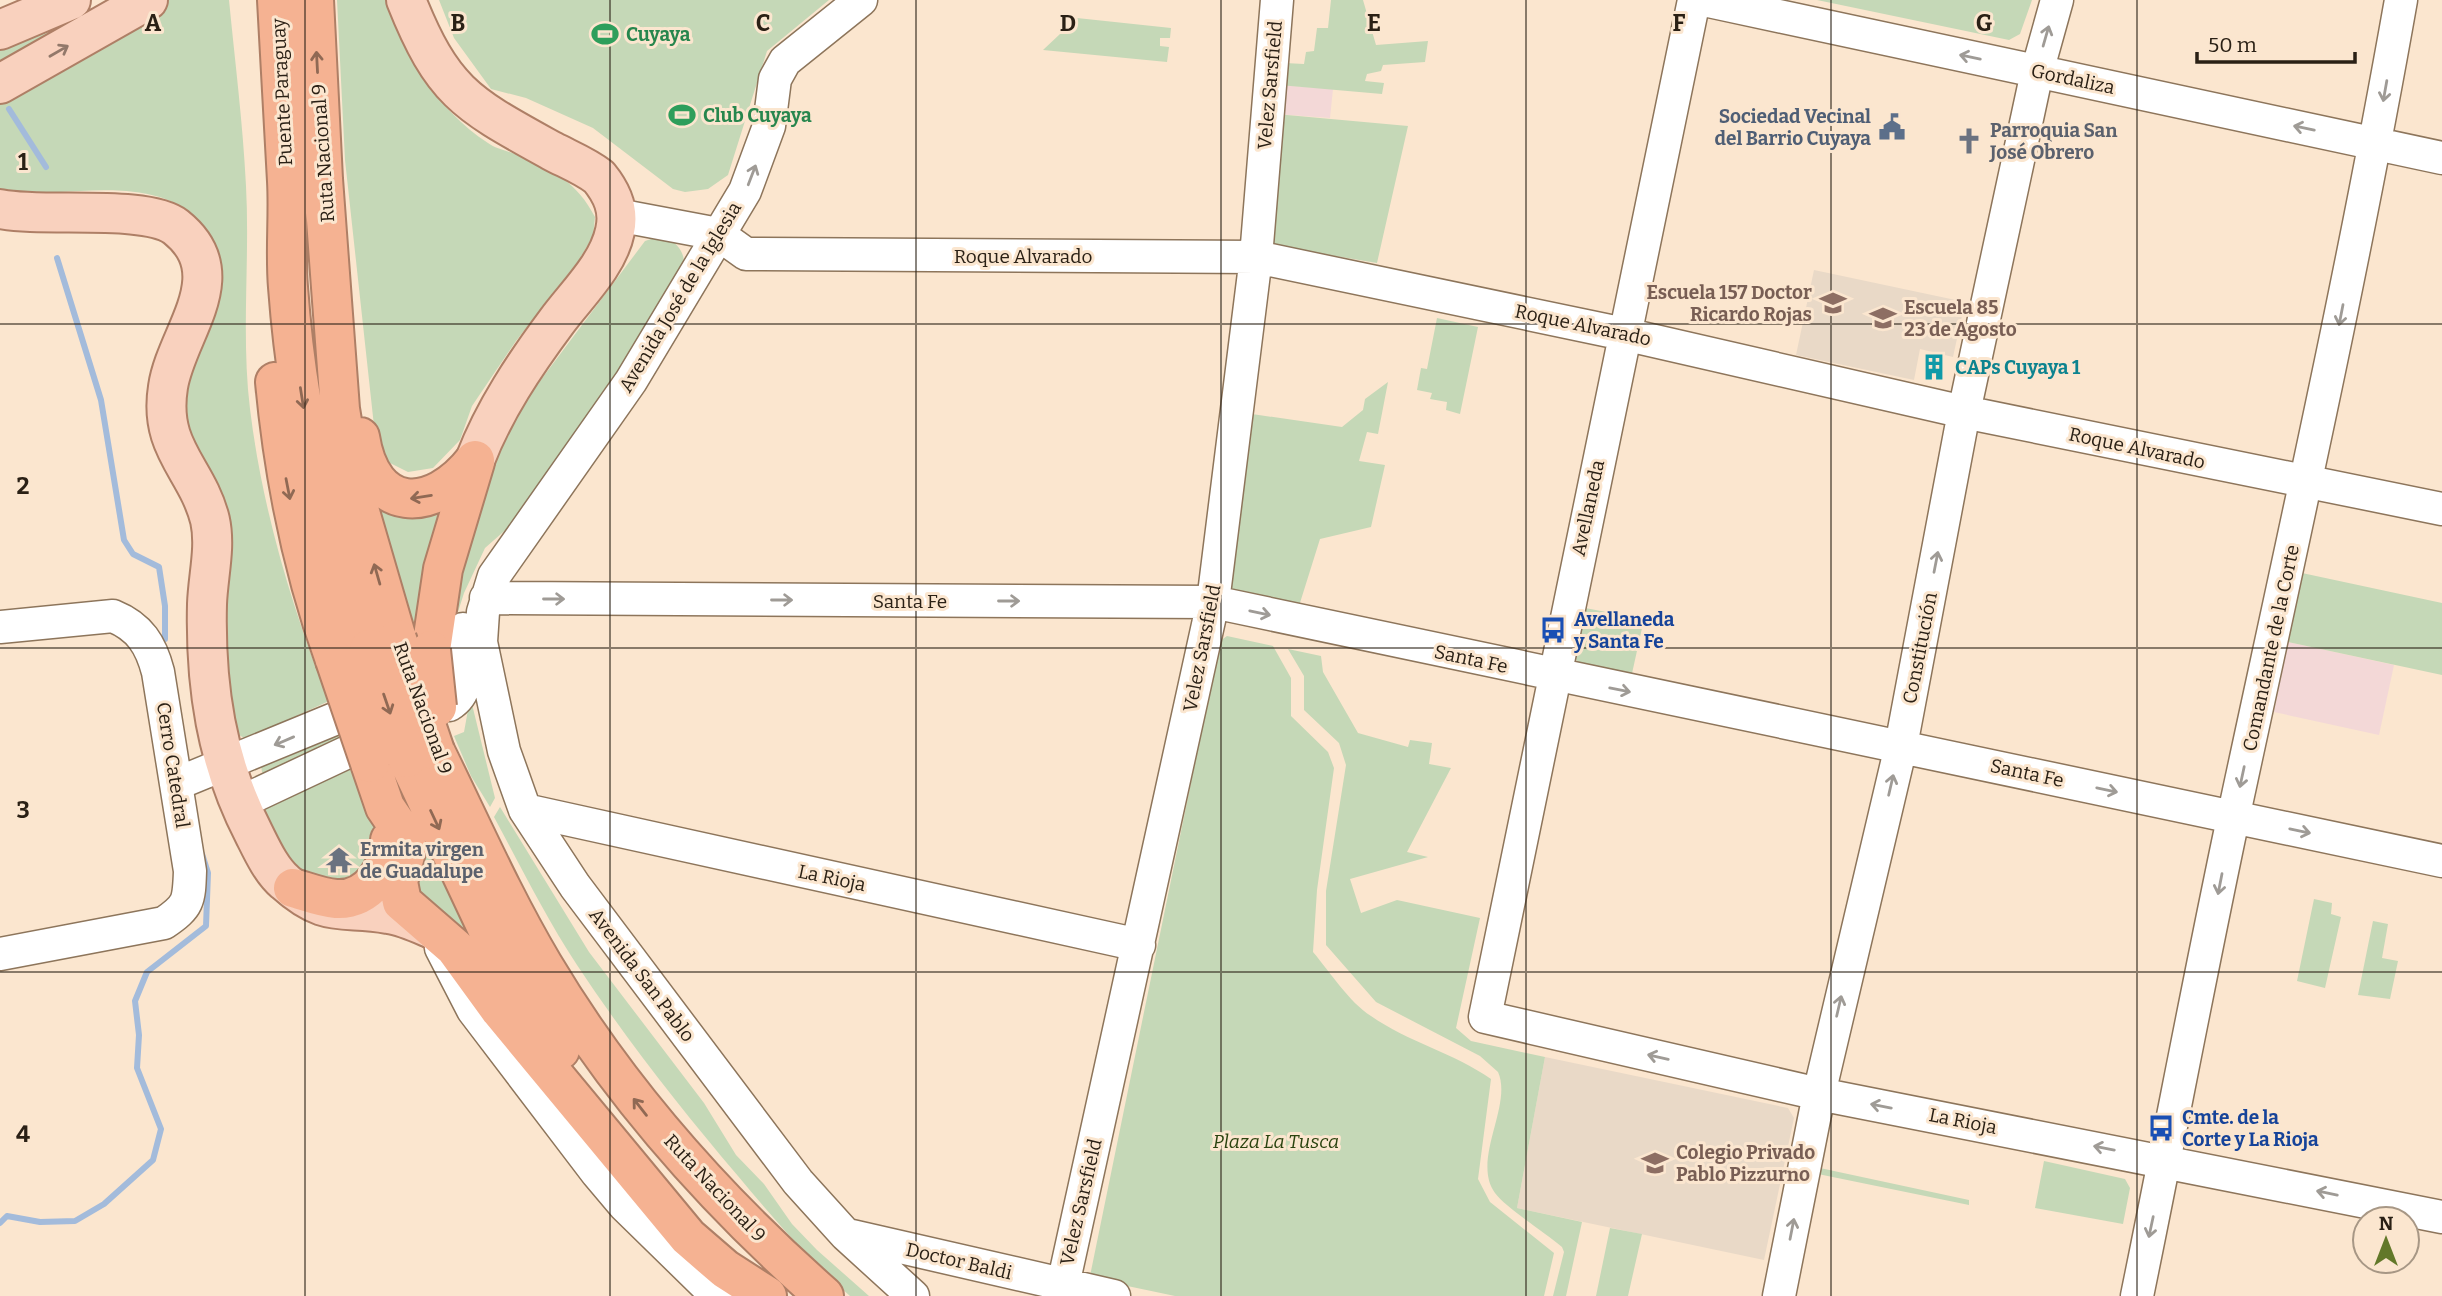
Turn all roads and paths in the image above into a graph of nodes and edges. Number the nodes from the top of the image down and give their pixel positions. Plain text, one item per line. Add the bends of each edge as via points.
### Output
1 (71, 0) edge
2 (148, 0) edge
3 (277, 0) edge
4 (314, 0) edge
5 (406, 0) edge
6 (861, 0) edge
7 (1277, 0) edge
8 (1694, 0) edge
9 (1704, 0) edge
10 (2057, 0) edge
11 (2401, 0) edge
12 (0, 30) edge
13 (2037, 72) junction
14 (0, 84) edge
15 (2376, 143) junction
16 (2442, 158) edge
17 (299, 189) junction
18 (0, 209) edge
19 (617, 215) junction
20 (329, 233) junction
21 (718, 234) junction
22 (1256, 257) junction
23 (1624, 334) junction
24 (1964, 412) junction
25 (475, 460) junction
26 (2307, 482) junction
27 (2442, 509) edge
28 (486, 598) junction
29 (1213, 602) junction
30 (0, 627) edge
31 (407, 654) junction
32 (208, 659) junction
33 (158, 672) junction
34 (1553, 676) junction
35 (344, 715) dead end
36 (410, 742) junction
37 (1901, 746) junction
38 (224, 767) junction
39 (176, 784) junction
40 (239, 803) junction
41 (385, 807) junction
42 (525, 810) junction
43 (2234, 817) junction
44 (2442, 861) edge
45 (293, 888) junction
46 (432, 929) junction
47 (1139, 945) junction
48 (0, 954) edge
49 (1485, 1017) joint
50 (1819, 1094) junction
51 (2165, 1160) junction
52 (2442, 1217) edge
53 (846, 1235) junction
54 (1063, 1285) junction
55 (717, 1296) edge
56 (767, 1296) edge
57 (776, 1296) edge
58 (824, 1296) edge
59 (913, 1296) edge
60 (1114, 1296) edge
61 (1779, 1296) edge
62 (2137, 1296) edge

1 - 12 main road
14 -> 2 main road
3 - 17 highway, Puente Paraguay
17 -> 4 highway, Ruta Nacional 9
5 - 19 main road via 427,50 462,96 599,177
21 -> 6 street, Avenida José de la Iglesia via 746,191 769,126 775,79 785,61
7 - 22 street, Velez Sarsfield
8 - 23 street, Avellaneda
13 -> 9 street, Gordaliza
13 -> 10 street, Constitución
11 -> 15 street, Comandante de la Corte
15 -> 13 street, Gordaliza
13 - 24 street, Constitución
15 - 16 street, Gordaliza
15 -> 26 street, Comandante de la Corte
17 - 20 highway, Ruta Nacional 9
17 -> 31 highway via 271,284 270,328 282,454 306,572
18 - 32 main road via 158,218 178,229 195,250 203,275 200,301 173,367 166,408 175,452 210,521
19 - 21 street
19 - 25 main road via 611,243 598,267 501,405
25 -> 20 highway via 448,488 412,499 383,488 372,474 359,434 345,290
31 -> 20 highway, Ruta Nacional 9 via 353,488 340,409
21 - 22 street, Roque Alvarado via 746,254
21 - 28 street, Avenida José de la Iglesia via 631,381 514,544
22 - 23 street, Roque Alvarado
22 - 29 street, Velez Sarsfield
23 - 24 street, Roque Alvarado
23 - 34 street, Avellaneda
24 - 26 street, Roque Alvarado
37 -> 24 street, Constitución
25 - 31 highway via 443,569
26 - 27 street, Roque Alvarado
26 -> 43 street, Comandante de la Corte
28 -> 29 street, Santa Fe
28 - 31 street via 467,616 462,637
28 - 42 street, Avenida San Pablo via 481,642 505,751
29 -> 34 street, Santa Fe
29 - 47 street, Velez Sarsfield
30 - 33 street, Cerro Catedral via 113,616 129,623 151,646
31 - 36 highway, bridge
36 -> 31 highway, Ruta Nacional 9, bridge
31 - 36 street via 464,690
32 - 33 street
32 - 38 main road
33 - 39 street, Cerro Catedral
34 -> 37 street, Santa Fe
34 - 49 street, Avellaneda
35 -> 38 street
36 - 40 street
36 - 41 highway
36 -> 57 highway, Ruta Nacional 9 via 493,942 576,1074 664,1184 714,1239
58 -> 36 highway, Ruta Nacional 9 via 735,1213 643,1111 572,1012
37 -> 43 street, Santa Fe
50 -> 37 street, Constitución
38 - 39 street
38 - 40 main road
39 - 48 street, Cerro Catedral via 191,871 190,897 183,910 164,923
40 - 45 main road via 271,865
41 - 45 highway via 389,856 375,883 354,897 338,899
41 - 46 highway via 404,835 407,848 398,881 402,902
42 - 47 street, La Rioja
42 - 53 street, Avenida San Pablo via 621,948 797,1182
43 -> 44 street, Santa Fe
43 -> 51 street, Comandante de la Corte
45 - 46 main road via 331,910 391,914
46 - 55 street via 473,1010 597,1173
46 - 56 highway via 455,948 500,1010 688,1237
47 - 54 street, Velez Sarsfield
50 -> 49 street, La Rioja
51 -> 50 street, La Rioja
61 -> 50 street, Constitución
52 -> 51 street, La Rioja
51 -> 62 street, Comandante de la Corte
53 - 54 street, Doctor Baldi
53 - 59 street, Avenida San Pablo
54 - 60 street, Doctor Baldi

